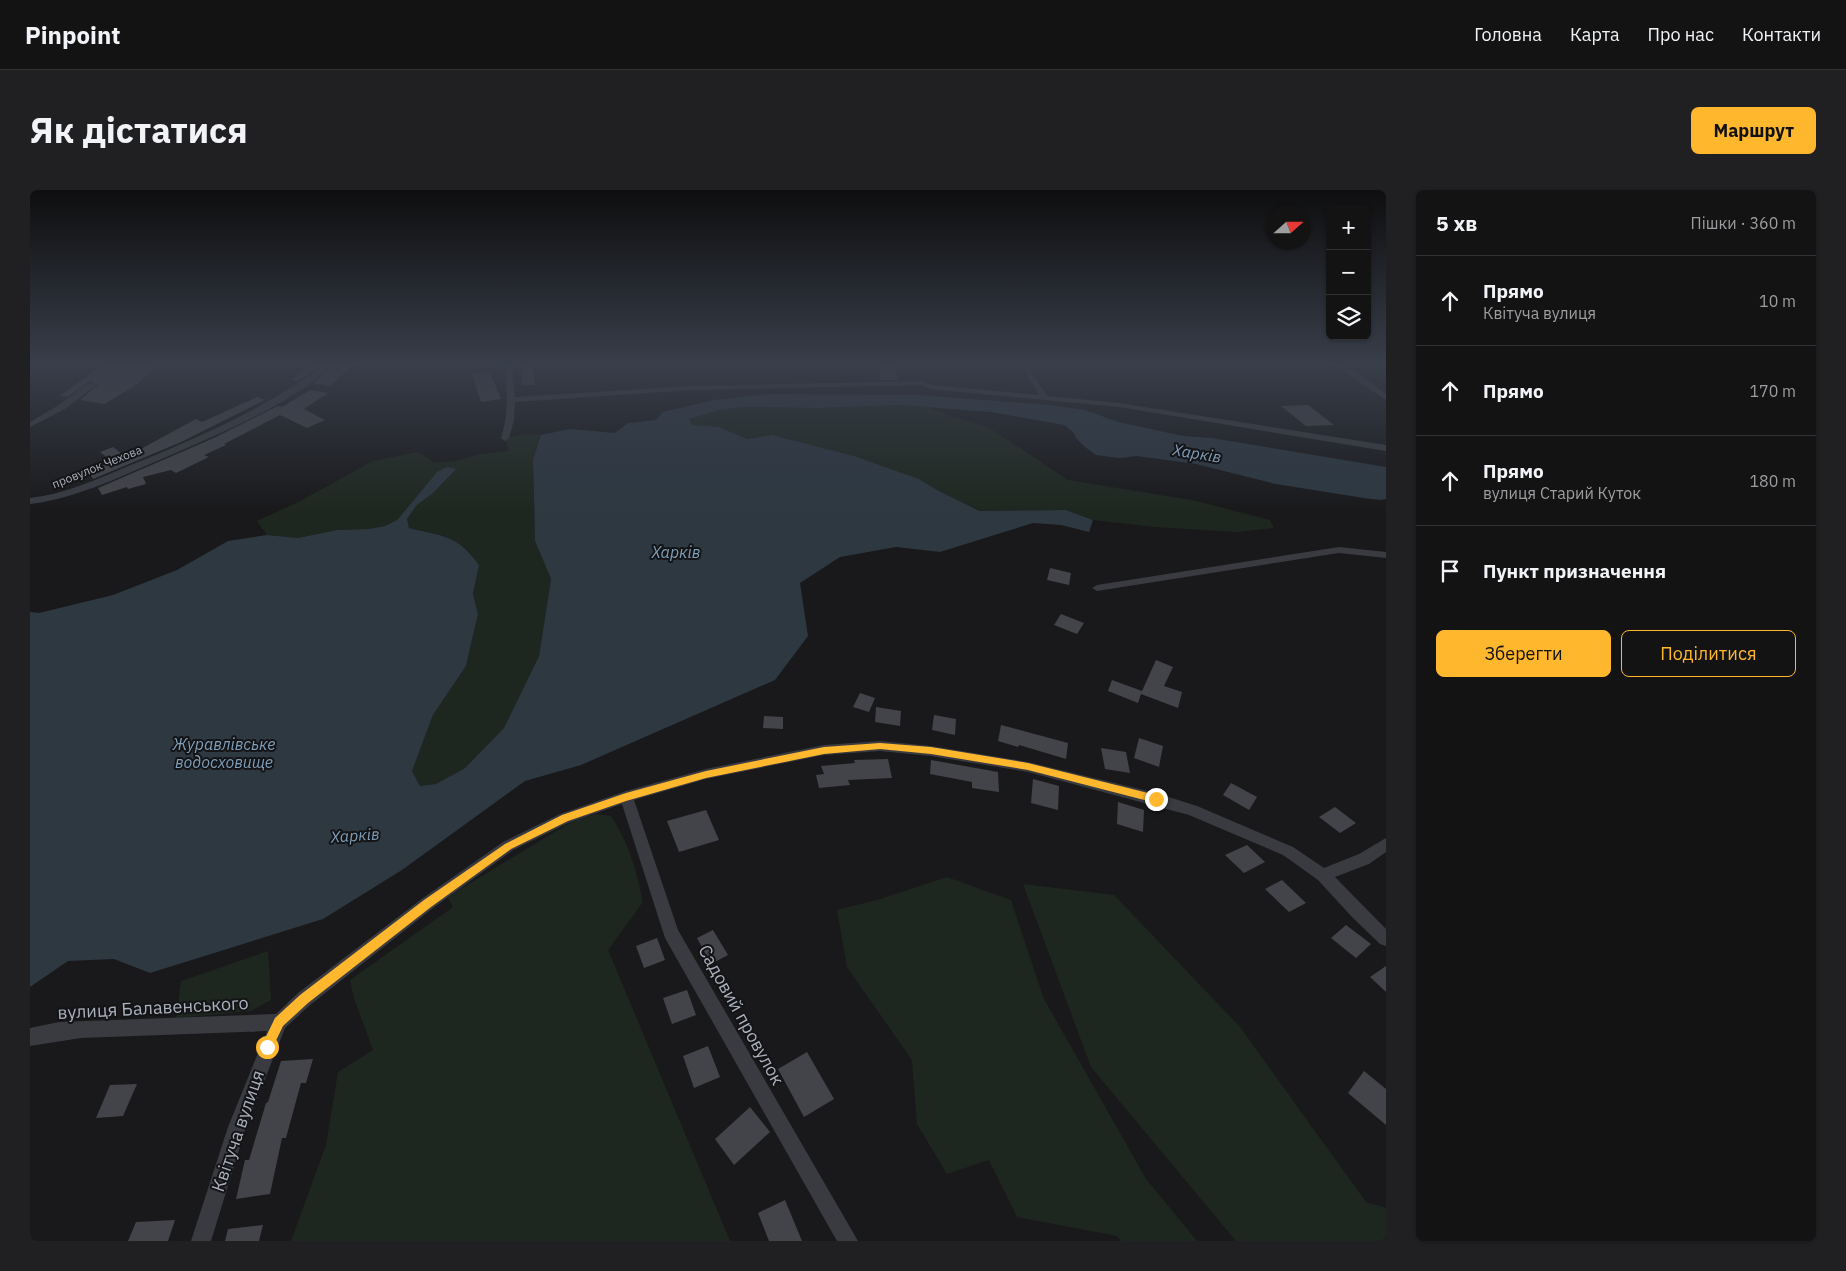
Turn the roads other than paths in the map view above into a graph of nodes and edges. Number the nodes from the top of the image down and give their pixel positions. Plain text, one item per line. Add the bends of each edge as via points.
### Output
1 (51, 413) edge
2 (250, 413) edge
3 (511, 413) edge
4 (1169, 413) edge
5 (30, 425) edge
6 (505, 438) dead end
7 (1386, 448) edge
8 (30, 501) edge
9 (1386, 555) edge
10 (1097, 588) dead end
11 (626, 797) junction
12 (1386, 844) edge
13 (1324, 875) junction
14 (1386, 939) edge
15 (279, 1022) junction
16 (30, 1037) edge
17 (201, 1241) edge
18 (848, 1241) edge

1 - 5 street
2 - 8 street, провулок Чехова via 134,468 48,500
3 - 6 street
4 - 7 street
9 - 10 street via 1339,550
11 - 13 street via 706,774 824,750 880,746 931,750 1028,767 1185,808 1288,851
11 - 15 street via 565,818 508,846 420,909
11 - 18 street, Садовий провулок via 672,933
12 - 13 street via 1364,859
13 - 14 street
15 - 16 street, вулиця Балавенського via 81,1029
15 - 17 street, Квітуча вулиця via 237,1127

